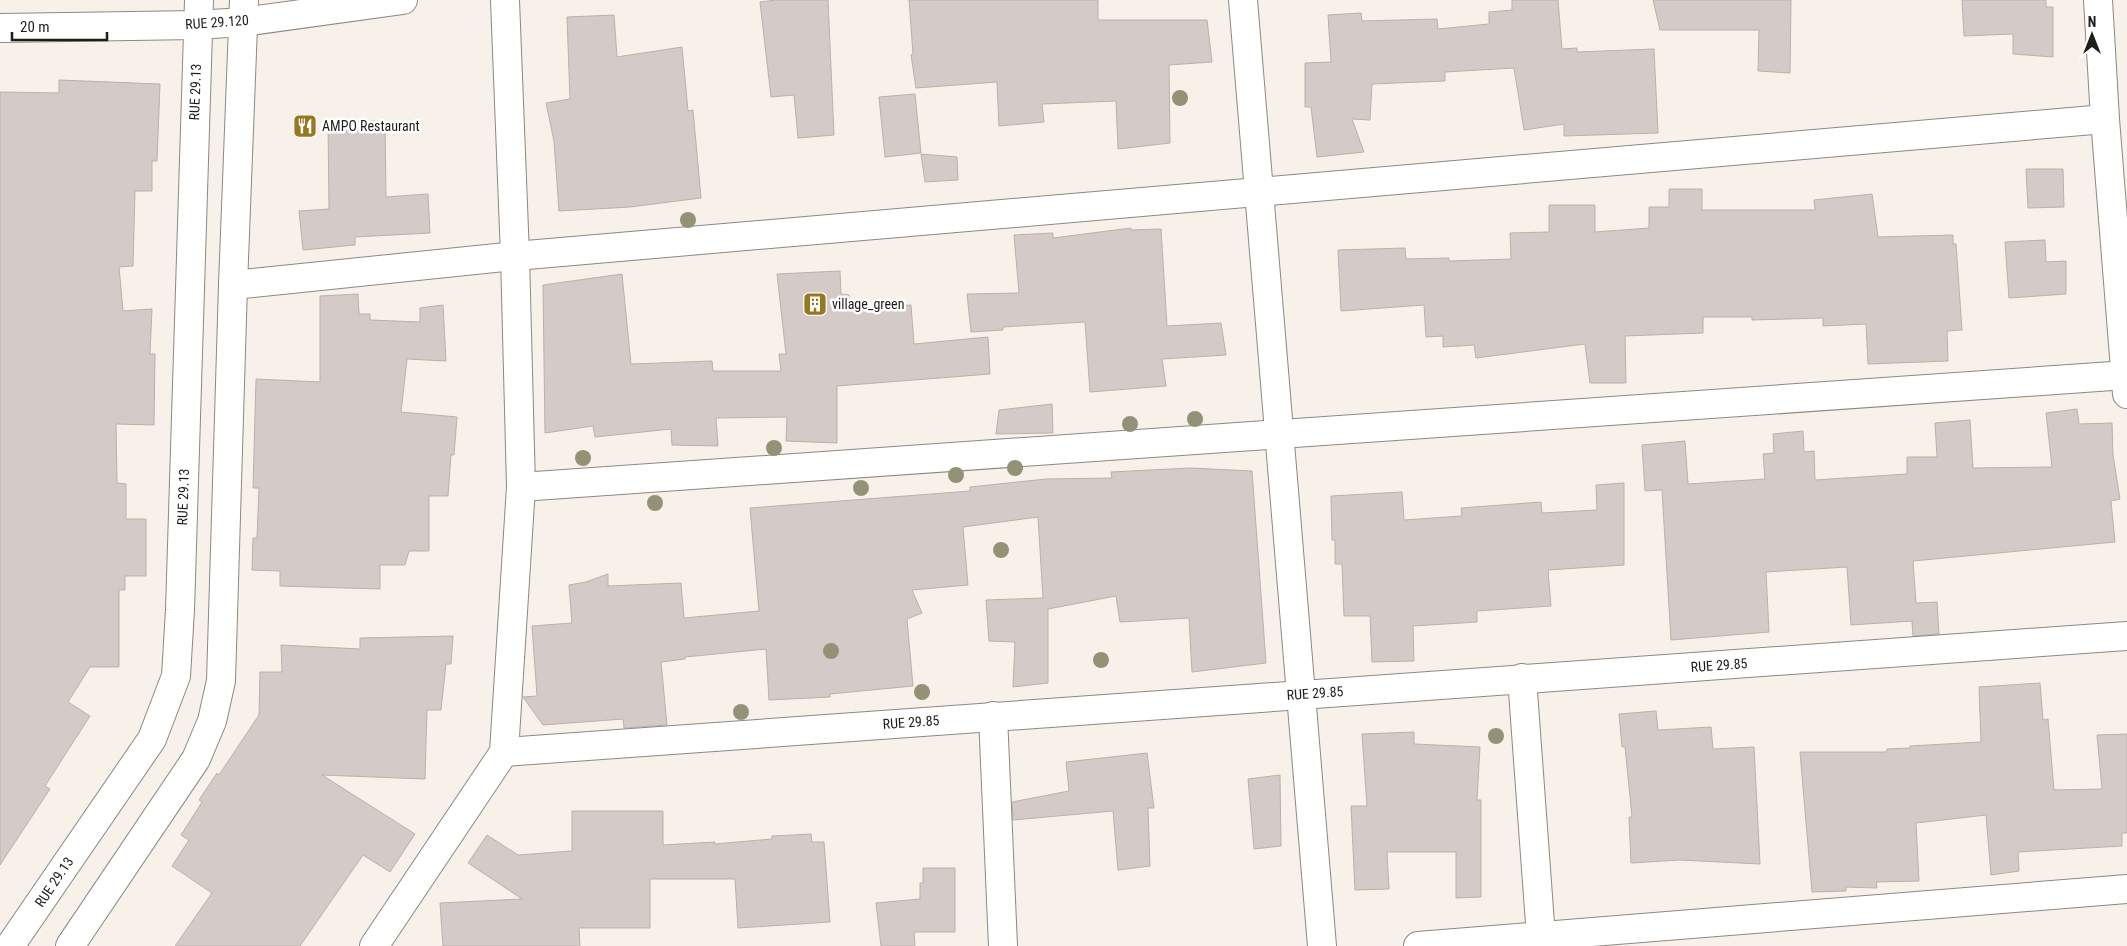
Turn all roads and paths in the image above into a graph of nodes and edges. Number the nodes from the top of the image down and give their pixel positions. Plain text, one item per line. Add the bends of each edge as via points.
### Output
1 (403, 0) edge
2 (505, 0) edge
3 (1243, 0) edge
4 (2098, 0) edge
5 (244, 11) edge
6 (198, 12) edge
7 (0, 28) edge
8 (2105, 119) junction
9 (1259, 193) junction
10 (515, 256) junction
11 (233, 285) junction
12 (2126, 381) edge
13 (1279, 432) junction
14 (521, 487) junction
15 (2127, 636) edge
16 (1522, 678) junction
17 (1301, 694) junction
18 (993, 716) junction
19 (504, 752) junction
20 (2127, 889) edge
21 (1541, 936) junction
22 (10, 946) edge
23 (70, 946) edge
24 (374, 946) edge
25 (1003, 946) edge
26 (1322, 946) edge
27 (1418, 946) edge

1 - 5 street, RUE 29.120
2 - 10 street
3 - 9 street
4 - 8 street
5 - 6 street, RUE 29.120
5 - 11 street
6 - 7 street, RUE 29.120
6 - 22 street, RUE 29.13 via 176,676 152,739
8 - 9 street
8 - 12 street
9 - 10 street
9 - 13 street
10 - 11 street
10 - 14 street
11 - 23 street via 221,681 212,721 196,759
12 - 13 street
13 - 14 street
13 - 17 street
14 - 19 street
15 - 16 street, RUE 29.85
16 - 17 street, RUE 29.85
16 - 21 street
17 - 18 street, RUE 29.85
17 - 26 street
18 - 19 street, RUE 29.85
18 - 25 street
19 - 24 street
20 - 21 street
21 - 27 street

